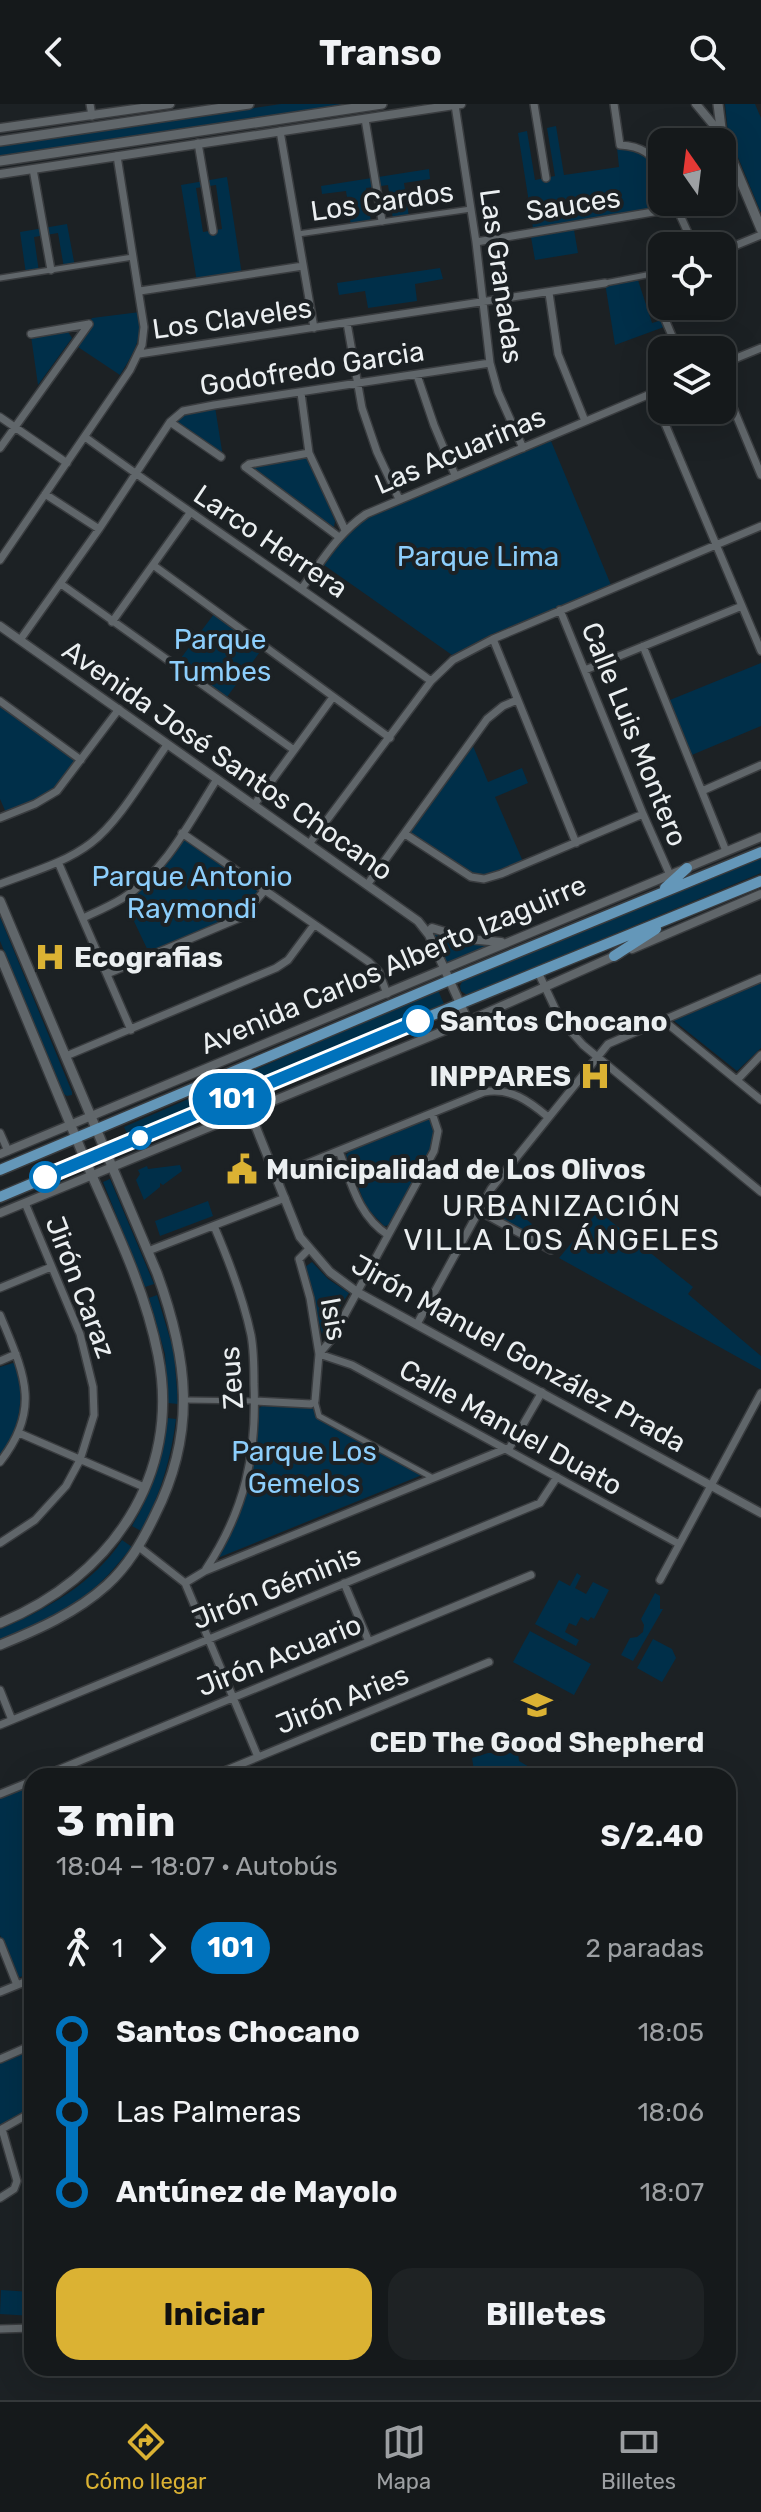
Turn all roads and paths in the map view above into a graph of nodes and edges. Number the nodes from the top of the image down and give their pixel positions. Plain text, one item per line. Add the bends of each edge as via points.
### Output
1 (90, 104) edge
2 (170, 104) edge
3 (249, 104) edge
4 (382, 104) edge
5 (394, 104) edge
6 (461, 104) edge
7 (534, 104) edge
8 (614, 104) edge
9 (696, 104) edge
10 (718, 104) edge
11 (455, 105) edge
12 (396, 114) junction
13 (92, 116) junction
14 (365, 119) junction
15 (0, 128) edge
16 (716, 128) edge
17 (721, 128) edge
18 (280, 131) junction
19 (0, 141) edge
20 (198, 143) junction
21 (648, 153) edge
22 (117, 156) junction
23 (0, 161) edge
24 (33, 169) junction
25 (736, 169) edge
26 (0, 174) edge
27 (546, 178) dead end
28 (471, 209) junction
29 (648, 210) edge
30 (382, 221) junction
31 (761, 229) edge
32 (213, 231) dead end
33 (298, 234) junction
34 (761, 235) edge
35 (476, 242) junction
36 (736, 245) edge
37 (134, 257) junction
38 (303, 266) junction
39 (51, 270) junction
40 (648, 275) edge
41 (0, 278) edge
42 (605, 283) joint
43 (140, 291) junction
44 (549, 293) junction
45 (483, 303) junction
46 (347, 323) junction
47 (314, 328) junction
48 (31, 334) dead end
49 (761, 348) edge
50 (139, 354) junction
51 (736, 358) edge
52 (490, 363) junction
53 (417, 375) junction
54 (357, 384) junction
55 (301, 393) junction
56 (648, 395) edge
57 (736, 415) edge
58 (0, 417) edge
59 (585, 421) junction
60 (170, 422) junction
61 (665, 424) edge
62 (15, 427) junction
63 (85, 437) junction
64 (0, 448) edge
65 (523, 448) junction
66 (309, 453) junction
67 (221, 457) dead end
68 (67, 463) junction
69 (136, 474) junction
70 (455, 475) junction
71 (761, 475) edge
72 (45, 494) junction
73 (399, 499) junction
74 (190, 513) junction
75 (761, 526) edge
76 (99, 529) junction
77 (342, 533) junction
78 (715, 545) junction
79 (0, 560) edge
80 (153, 565) junction
81 (61, 584) junction
82 (302, 588) junction
83 (742, 606) junction
84 (560, 610) junction
85 (112, 622) junction
86 (0, 626) edge
87 (493, 639) junction
88 (20, 640) junction
89 (643, 646) junction
90 (761, 651) edge
91 (585, 670) junction
92 (431, 681) junction
93 (333, 697) junction
94 (517, 700) junction
95 (0, 701) edge
96 (119, 709) junction
97 (390, 738) junction
98 (167, 745) junction
99 (294, 750) junction
100 (81, 760) junction
101 (761, 765) edge
102 (217, 779) junction
103 (702, 791) junction
104 (254, 805) junction
105 (643, 814) junction
106 (0, 818) edge
107 (182, 833) junction
108 (405, 834) junction
109 (761, 837) edge
110 (576, 843) junction
111 (309, 844) junction
112 (726, 851) junction
113 (761, 852) edge
114 (58, 862) junction
115 (687, 868) junction
116 (670, 875) junction
117 (761, 881) edge
118 (0, 884) edge
119 (367, 885) junction
120 (265, 890) junction
121 (658, 894) junction
122 (761, 894) edge
123 (0, 901) edge
124 (83, 918) junction
125 (667, 919) junction
126 (314, 925) junction
127 (428, 933) junction
128 (519, 938) junction
129 (530, 947) junction
130 (0, 955) edge
131 (614, 956) junction
132 (445, 968) junction
133 (538, 972) junction
134 (107, 974) junction
135 (761, 978) edge
136 (450, 980) junction
137 (545, 988) junction
138 (387, 994) junction
139 (461, 1004) junction
140 (663, 1020) junction
141 (468, 1021) junction
142 (131, 1030) junction
143 (761, 1055) edge
144 (66, 1056) junction
145 (597, 1057) junction
146 (737, 1080) junction
147 (243, 1095) junction
148 (761, 1100) edge
149 (250, 1112) junction
150 (432, 1113) junction
151 (91, 1116) junction
152 (548, 1117) junction
153 (71, 1125) junction
154 (97, 1129) junction
155 (0, 1133) edge
156 (76, 1138) junction
157 (339, 1151) junction
158 (106, 1152) junction
159 (4, 1153) edge
160 (86, 1160) junction
161 (113, 1167) junction
162 (0, 1170) edge
163 (92, 1176) junction
164 (276, 1176) junction
165 (761, 1176) edge
166 (753, 1185) junction
167 (761, 1192) edge
168 (0, 1197) edge
169 (285, 1198) junction
170 (25, 1203) junction
171 (479, 1211) junction
172 (0, 1213) edge
173 (214, 1226) junction
174 (388, 1235) junction
175 (309, 1249) junction
176 (551, 1250) dead end
177 (148, 1251) junction
178 (51, 1267) junction
179 (0, 1288) edge
180 (357, 1292) junction
181 (0, 1315) edge
182 (417, 1324) junction
183 (16, 1354) junction
184 (319, 1354) junction
185 (0, 1361) edge
186 (542, 1392) junction
187 (761, 1393) edge
188 (185, 1400) junction
189 (255, 1401) junction
190 (315, 1401) junction
191 (19, 1433) junction
192 (506, 1449) junction
193 (80, 1460) junction
194 (0, 1462) edge
195 (557, 1477) junction
196 (433, 1478) junction
197 (711, 1485) junction
198 (144, 1487) junction
199 (761, 1513) edge
200 (0, 1543) edge
201 (679, 1544) junction
202 (139, 1547) junction
203 (205, 1571) junction
204 (531, 1575) dead end
205 (660, 1580) dead end
206 (185, 1583) junction
207 (344, 1583) junction
208 (0, 1623) edge
209 (208, 1639) junction
210 (369, 1642) junction
211 (0, 1645) edge
212 (489, 1662) dead end
213 (0, 1690) edge
214 (233, 1698) junction
215 (12, 1720) junction
216 (0, 1725) edge
217 (258, 1757) junction
218 (62, 1768) edge
219 (231, 1768) edge
220 (24, 1784) edge
221 (0, 1794) edge
222 (0, 1942) edge
223 (24, 1982) edge
224 (17, 1985) junction
225 (0, 1992) edge
226 (24, 2048) edge
227 (0, 2059) edge
228 (24, 2118) edge
229 (1, 2129) edge
230 (0, 2198) edge
231 (24, 2328) edge
232 (0, 2329) edge

1 - 13 street
2 - 13 street
3 - 19 main road
4 - 23 main road
5 - 12 street
6 - 11 street
7 - 27 street
8 - 21 street via 620,145
9 - 16 street
10 - 17 main road
11 - 12 street
11 - 28 street, Las Granadas
12 - 14 street
13 - 15 street
14 - 18 street
14 - 30 street
18 - 20 street
18 - 33 street
20 - 22 street
20 - 32 street
22 - 24 street
22 - 37 street
24 - 26 street
24 - 39 street
25 - 31 main road
28 - 30 street, Los Cardos
28 - 35 street, Las Granadas
29 - 35 street, Sauces
30 - 33 street, Los Cardos
33 - 38 street
34 - 36 street
35 - 45 street, Las Granadas
37 - 39 street
37 - 43 street
38 - 43 street
38 - 47 street
39 - 41 street
40 - 42 street
42 - 44 street, Los Claveles
43 - 50 street via 144,327
44 - 45 street, Los Claveles
44 - 59 street via 558,354
45 - 46 street, Los Claveles
45 - 52 street, Las Granadas
46 - 47 street, Los Claveles
46 - 54 street
47 - 50 street, Los Claveles
48 - 62 street via 89,324
49 - 51 street
50 - 63 street, Los Claveles
52 - 53 street, Godofredo Garcia
52 - 65 street, Las Granadas
53 - 54 street, Godofredo Garcia
53 - 70 street
54 - 55 street, Godofredo Garcia
54 - 73 street via 369,430
55 - 60 street, Godofredo Garcia via 186,410
55 - 66 street
56 - 59 street, Las Acuarinas
57 - 71 street
58 - 62 street
59 - 65 street, Las Acuarinas
60 - 67 street
60 - 69 street, Godofredo Garcia
61 - 78 street
62 - 64 street
62 - 68 street
63 - 68 street, Los Claveles
63 - 69 street, Larco Herrera
65 - 70 street, Las Acuarinas
66 - 77 street
66 - 77 street via 245,467
68 - 72 street, Los Claveles
69 - 74 street, Larco Herrera
69 - 76 street, Godofredo Garcia
70 - 73 street, Las Acuarinas
72 - 76 street
72 - 79 street, Los Claveles
73 - 77 street, Las Acuarinas via 366,514
74 - 80 street
74 - 82 street, Larco Herrera
75 - 78 street
76 - 81 street, Godofredo Garcia
77 - 82 street, Las Acuarinas
78 - 83 street
78 - 84 street
80 - 85 street
80 - 93 street
81 - 85 street
81 - 88 street, Godofredo Garcia
82 - 92 street, Larco Herrera
83 - 89 street
83 - 90 street
84 - 87 street
84 - 91 street, Calle Luis Montero
85 - 99 street
86 - 88 street, Avenida José Santos Chocano
87 - 92 street via 453,660
87 - 94 street
88 - 96 street, Avenida José Santos Chocano
89 - 91 street
89 - 103 street
91 - 105 street, Calle Luis Montero
92 - 97 street
93 - 97 street
93 - 99 street
94 - 108 street via 487,719
94 - 110 street
95 - 100 street
96 - 98 street, Avenida José Santos Chocano
96 - 100 street
97 - 111 street
98 - 102 street, Avenida José Santos Chocano
98 - 114 street via 105,831
99 - 104 street
100 - 106 street via 54,794
101 - 103 street
102 - 104 street, Avenida José Santos Chocano
102 - 107 street
103 - 112 street
104 - 111 street, Avenida José Santos Chocano
105 - 110 street
105 - 116 street, Calle Luis Montero
107 - 120 street
107 - 124 street via 143,882
108 - 110 street via 478,879
108 - 119 street
109 - 112 street, Avenida Carlos Alberto Izaguirre
111 - 119 street, Avenida José Santos Chocano
112 - 115 street, Avenida Carlos Alberto Izaguirre
113 - 121 main road
114 - 118 street
114 - 124 street
115 - 116 street, Avenida Carlos Alberto Izaguirre
115 - 121 main road
116 - 128 street, Avenida Carlos Alberto Izaguirre
117 - 125 main road
119 - 127 street, Avenida José Santos Chocano
120 - 126 street
120 - 134 street via 242,917
121 - 129 main road
122 - 131 street
123 - 144 main road
124 - 134 street
125 - 131 main road
125 - 133 main road
126 - 138 street via 372,964
126 - 142 street via 279,967
127 - 128 street via 432,928 495,943
127 - 132 street, Avenida José Santos Chocano
128 - 129 main road
128 - 132 street, Avenida Carlos Alberto Izaguirre
129 - 136 main road
130 - 153 main road
131 - 137 street
132 - 136 street, Avenida José Santos Chocano
132 - 138 street, Avenida Carlos Alberto Izaguirre
133 - 137 street
133 - 139 main road
134 - 142 street
135 - 140 street
136 - 139 street, Avenida José Santos Chocano
136 - 154 main road
137 - 141 street
137 - 145 street via 560,1019
138 - 151 street, Avenida Carlos Alberto Izaguirre
139 - 141 street, Avenida José Santos Chocano
139 - 147 main road
140 - 145 street via 614,1040
140 - 146 street
141 - 149 street
142 - 144 street
143 - 146 street
144 - 151 main road
145 - 152 street
145 - 166 street
146 - 148 street
147 - 149 street, Jirón Manuel González Prada
147 - 158 main road
149 - 161 street
149 - 164 street, Jirón Manuel González Prada
150 - 152 street via 498,1091 524,1098
150 - 157 street
150 - 174 street via 437,1146
151 - 153 street, Avenida Carlos Alberto Izaguirre
151 - 154 main road
152 - 171 street
153 - 156 main road
153 - 159 street, Avenida Carlos Alberto Izaguirre
154 - 156 main road
154 - 158 main road
155 - 159 street
156 - 160 main road
156 - 162 main road
157 - 164 street
157 - 174 street via 363,1211
158 - 160 main road
158 - 161 main road
160 - 163 main road
160 - 168 main road
161 - 163 street
161 - 177 main road
163 - 170 street
163 - 198 main road via 139,1291 158,1355 162,1412
164 - 169 street, Jirón Manuel González Prada
165 - 166 street
166 - 167 street
169 - 173 street
169 - 175 street, Jirón Manuel González Prada
170 - 172 street
170 - 178 street, Jirón Caraz
171 - 176 street
171 - 182 street
173 - 177 street
173 - 189 street, Zeus via 247,1321
174 - 180 street
175 - 180 street, Jirón Manuel González Prada
175 - 184 street, Isis via 299,1263
177 - 188 main road via 175,1325
178 - 179 street
178 - 193 street, Jirón Caraz via 80,1334 93,1387 94,1415
180 - 182 street, Jirón Manuel González Prada
180 - 184 street
181 - 183 street
182 - 186 street, Jirón Manuel González Prada
183 - 185 street
183 - 191 street via 26,1397
184 - 190 street, Isis
184 - 192 street, Calle Manuel Duato via 352,1365
186 - 192 street
186 - 197 street, Jirón Manuel González Prada
187 - 197 street
188 - 189 street
188 - 202 main road via 175,1464
189 - 190 street
189 - 203 street, Zeus via 255,1441 245,1484 232,1522
190 - 196 street via 319,1416
191 - 193 street
191 - 194 street
192 - 195 street, Calle Manuel Duato
192 - 196 street
193 - 198 street
193 - 200 street, Jirón Caraz via 44,1512
195 - 201 street, Calle Manuel Duato
195 - 207 street, Jirón Géminis via 540,1503
196 - 203 street
197 - 199 street, Jirón Manuel González Prada
197 - 201 street
198 - 208 main road via 122,1531 80,1577
201 - 205 street
202 - 206 street
202 - 211 main road via 89,1599
203 - 206 street
204 - 210 street, Jirón Acuario
206 - 209 street
207 - 209 street, Jirón Géminis
207 - 210 street
209 - 214 street
209 - 215 street, Jirón Géminis
210 - 214 street, Jirón Acuario
212 - 217 street, Jirón Aries
213 - 215 street
214 - 217 street
214 - 218 street, Jirón Acuario
215 - 216 street, Jirón Géminis
217 - 219 street, Jirón Aries
220 - 221 street
222 - 224 street
223 - 224 street
224 - 225 street
226 - 227 street
228 - 229 street
229 - 230 street via 17,2181
231 - 232 street

